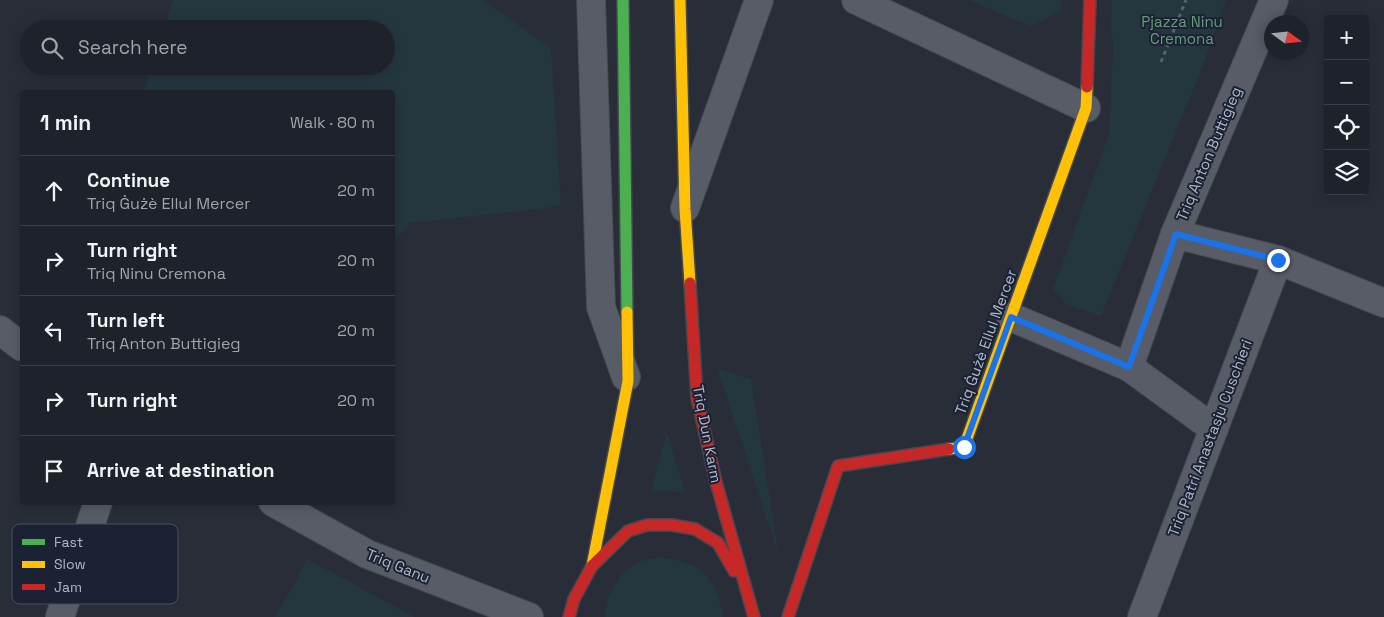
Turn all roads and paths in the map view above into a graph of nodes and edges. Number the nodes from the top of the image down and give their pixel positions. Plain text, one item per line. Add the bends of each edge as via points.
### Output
1 (591, 0) edge
2 (623, 0) edge
3 (680, 0) edge
4 (759, 0) edge
5 (856, 0) edge
6 (1090, 0) edge
7 (1186, 0) edge
8 (1274, 0) edge
9 (1161, 62) dead end
10 (1086, 108) junction
11 (685, 209) junction
12 (1176, 234) junction
13 (1278, 260) junction
14 (1384, 302) edge
15 (1011, 317) junction
16 (0, 330) edge
17 (20, 345) edge
18 (1129, 367) junction
19 (628, 381) junction
20 (1214, 429) junction
21 (97, 505) edge
22 (278, 505) edge
23 (91, 524) edge
24 (592, 566) junction
25 (749, 596) junction
26 (64, 604) edge
27 (60, 617) edge
28 (528, 617) edge
29 (569, 617) edge
30 (754, 617) edge
31 (788, 617) edge
32 (1142, 617) edge

1 - 19 street via 601,307
2 - 19 main road, Triq Dun Karm
3 - 11 main road, Triq Dun Karm
4 - 11 street, Triq Dun Karm
5 - 10 street
6 - 10 main road, Triq Ġużè Ellul Mercer
7 - 9 path
8 - 12 street, Triq Anton Buttigieg
10 - 15 main road, Triq Ġużè Ellul Mercer
11 - 25 main road, Triq Dun Karm via 698,398 716,482
12 - 13 street
12 - 18 street, Triq Anton Buttigieg
13 - 14 street
13 - 20 street, Triq Patri Anastasju Cuschieri
15 - 18 street
15 - 31 main road, Triq Ġużè Ellul Mercer via 964,447 838,466
16 - 17 street
18 - 20 street
19 - 24 main road, Triq Dun Karm
20 - 32 street, Triq Patri Anastasju Cuschieri
21 - 23 street
22 - 28 street, Triq Ganu via 367,554
24 - 25 main road, Triq Dun Karm via 628,530 672,525 695,528 718,543
24 - 29 main road, Triq Dun Karm via 574,599
25 - 30 main road, Triq Dun Karm
26 - 27 street

